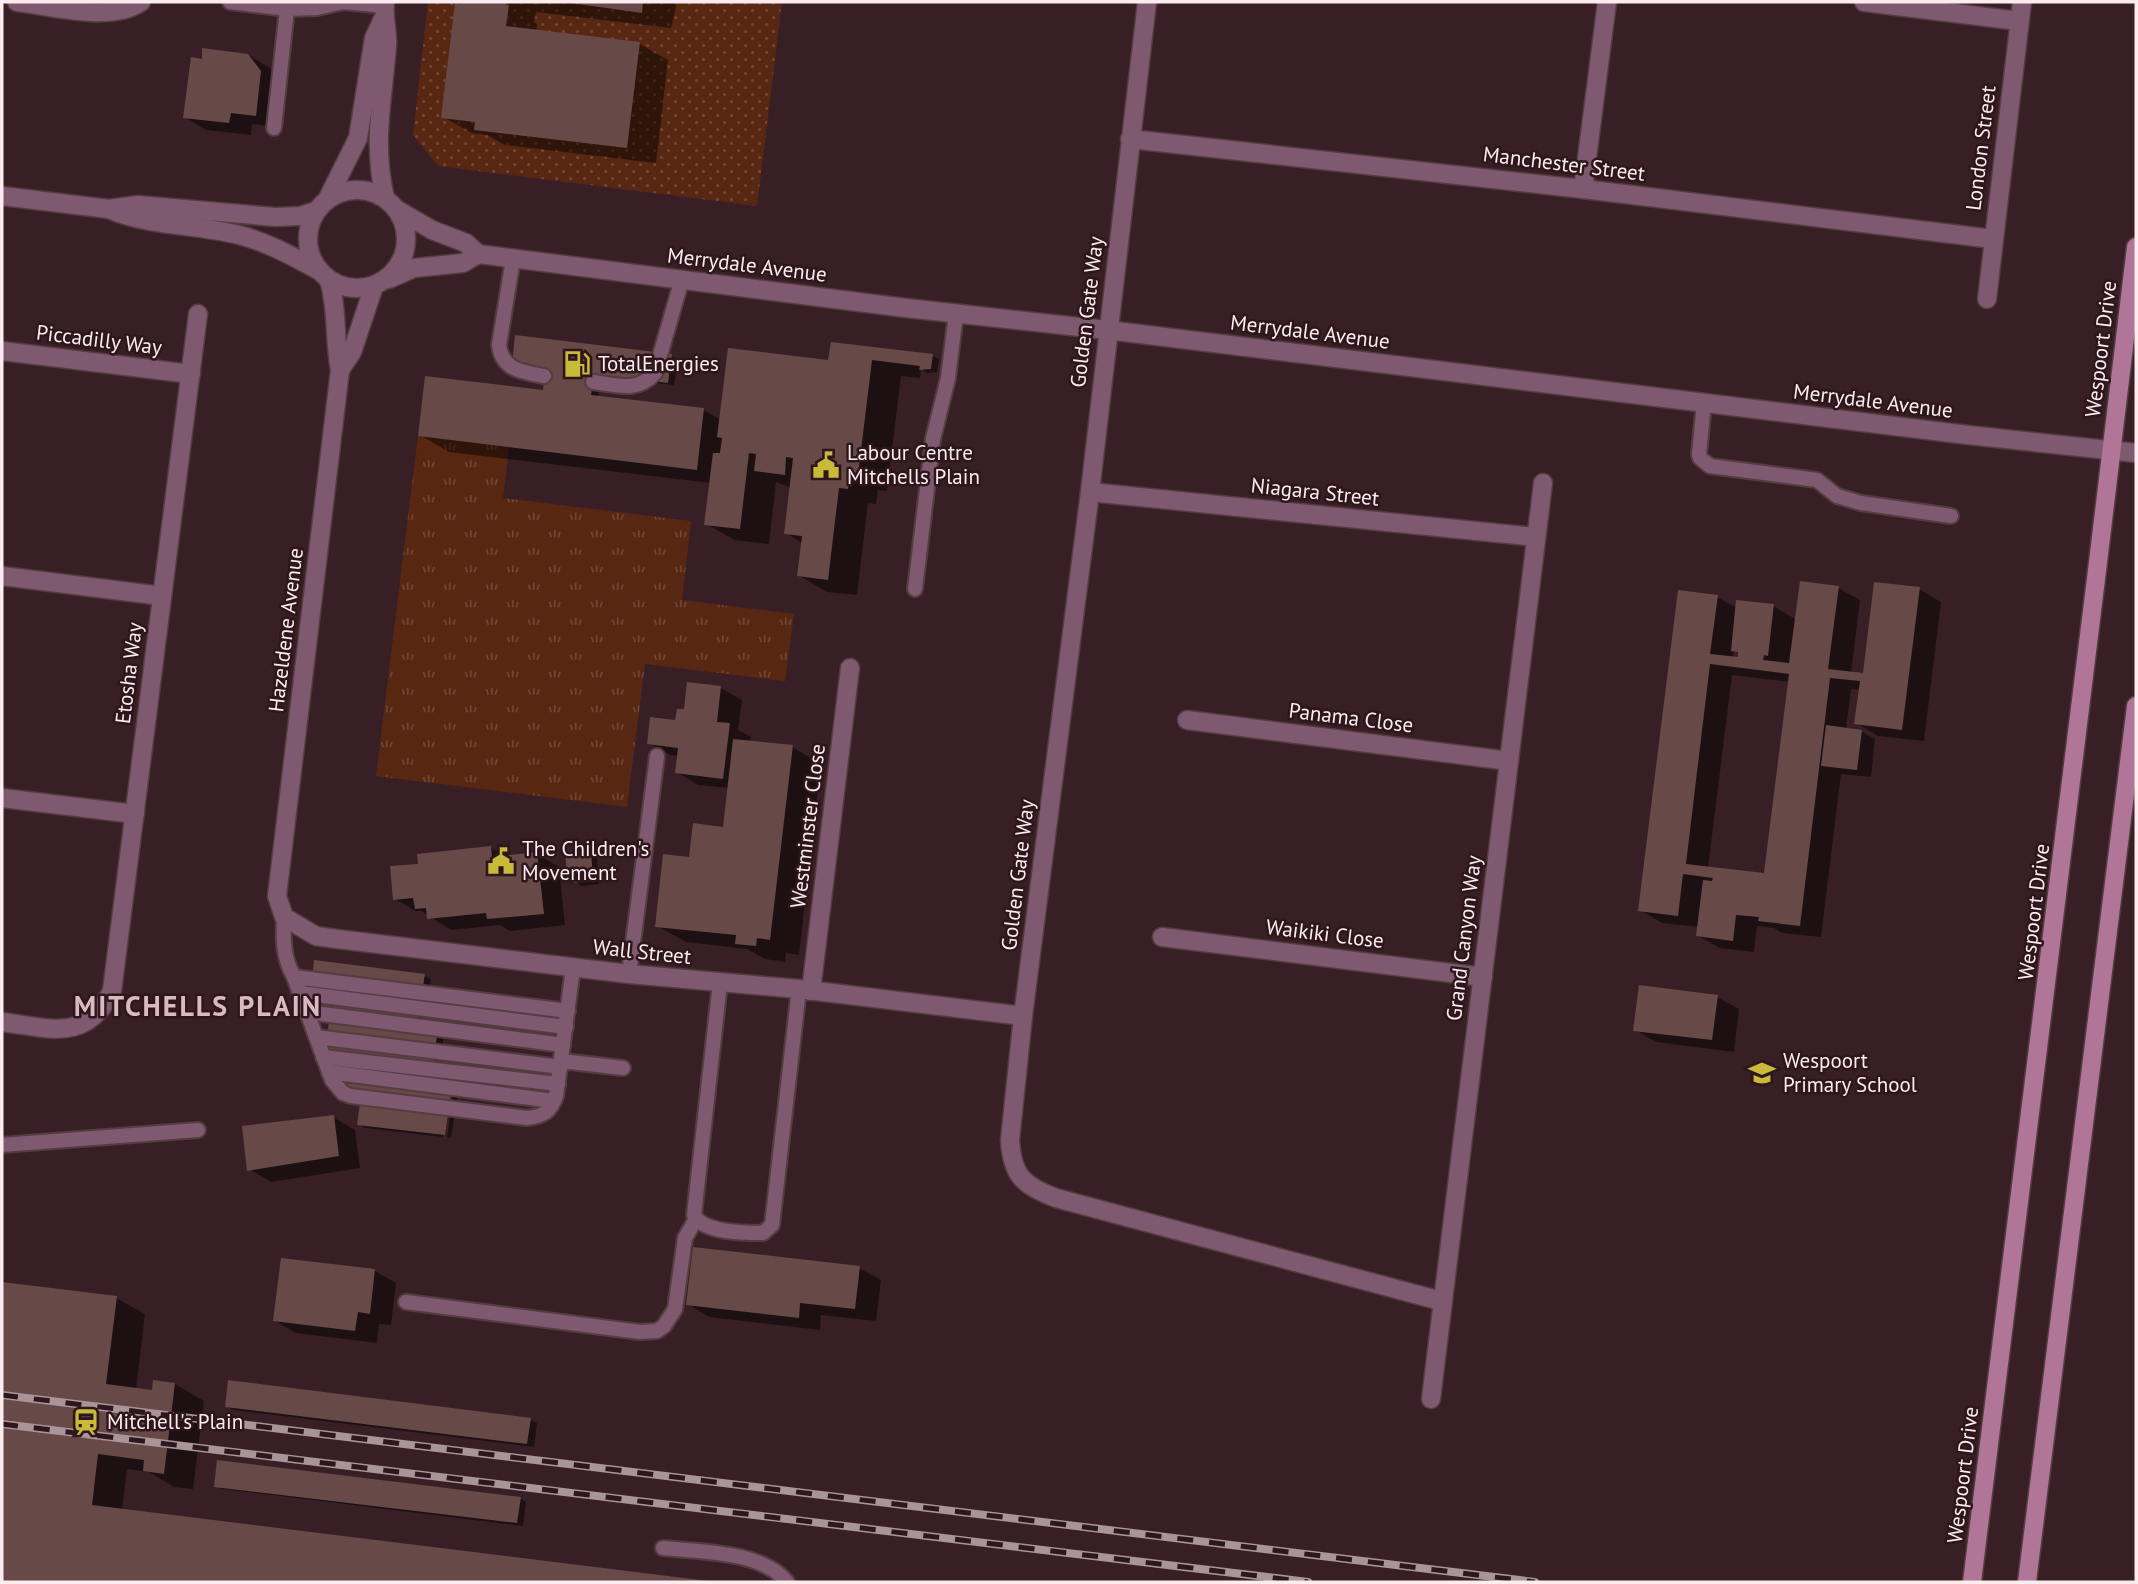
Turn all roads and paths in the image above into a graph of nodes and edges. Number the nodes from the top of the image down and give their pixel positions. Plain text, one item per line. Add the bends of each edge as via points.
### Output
1 (17, 2) edge
2 (141, 2) edge
3 (230, 2) edge
4 (1147, 2) edge
5 (1607, 2) edge
6 (1864, 2) edge
7 (2022, 2) edge
8 (287, 9) junction
9 (385, 9) edge
10 (2019, 21) junction
11 (274, 128) dead end
12 (1130, 139) junction
13 (1583, 189) junction
14 (2, 196) edge
15 (390, 203) junction
16 (321, 206) junction
17 (109, 209) junction
18 (1993, 239) junction
19 (2136, 247) edge
20 (478, 254) junction
21 (513, 259) junction
22 (323, 275) junction
23 (682, 279) junction
24 (380, 283) junction
25 (1987, 299) dead end
26 (198, 314) dead end
27 (956, 314) junction
28 (1107, 330) junction
29 (2, 351) edge
30 (340, 370) junction
31 (191, 374) junction
32 (544, 376) dead end
33 (593, 382) dead end
34 (1704, 403) junction
35 (2111, 450) junction
36 (2136, 453) edge
37 (1543, 483) dead end
38 (1090, 492) junction
39 (1951, 516) dead end
40 (1536, 537) junction
41 (2, 576) edge
42 (915, 589) dead end
43 (162, 596) junction
44 (850, 668) dead end
45 (2136, 706) edge
46 (1187, 720) dead end
47 (657, 756) dead end
48 (1508, 761) junction
49 (2, 798) edge
50 (135, 814) junction
51 (284, 917) junction
52 (1162, 937) dead end
53 (573, 968) junction
54 (629, 974) junction
55 (294, 977) junction
56 (1483, 977) junction
57 (720, 982) junction
58 (805, 990) junction
59 (300, 993) junction
60 (568, 1011) junction
61 (307, 1012) junction
62 (1023, 1016) junction
63 (2, 1022) edge
64 (566, 1027) junction
65 (316, 1038) junction
66 (563, 1045) junction
67 (323, 1056) junction
68 (561, 1064) junction
69 (623, 1068) dead end
70 (329, 1072) junction
71 (558, 1084) junction
72 (554, 1101) junction
73 (198, 1130) dead end
74 (2, 1145) edge
75 (696, 1219) junction
76 (1441, 1301) junction
77 (406, 1302) dead end
78 (1431, 1399) dead end
79 (663, 1548) dead end
80 (787, 1582) edge
81 (1972, 1582) edge
82 (2027, 1582) edge

1 - 2 street via 99,13
3 - 8 lane
4 - 12 street, Golden Gate Way
5 - 13 street
6 - 10 street
7 - 10 street, London Street
8 - 9 lane via 343,2
8 - 11 lane
9 - 15 street via 388,41 378,137 380,175
9 - 16 street via 373,38 358,138
10 - 18 street, London Street
12 - 13 street, Manchester Street
12 - 28 street, Golden Gate Way
13 - 18 street, Manchester Street
14 - 17 street
15 - 16 street via 371,192 355,190 340,192
15 - 20 street, Merrydale Avenue via 439,234 466,243
15 - 24 street via 404,222 405,253 398,267
16 - 17 street via 300,216 275,217 138,205
16 - 22 street via 309,226 307,241 310,256
17 - 22 street via 135,220 239,235 269,245
18 - 25 street, London Street
19 - 35 main road, Wespoort Drive
20 - 21 street, Merrydale Avenue
20 - 24 street, Merrydale Avenue via 463,263 414,268
21 - 23 street, Merrydale Avenue
21 - 32 lane via 500,354 513,369
22 - 24 street via 351,288
22 - 30 street, Hazeldene Avenue via 335,300
23 - 27 street, Merrydale Avenue
23 - 33 lane via 655,373 647,383 636,387
24 - 30 street, Hazeldene Avenue
26 - 31 street, Etosha Way
27 - 28 street, Merrydale Avenue
27 - 42 lane via 948,378 933,439
28 - 34 street, Merrydale Avenue
28 - 38 street, Golden Gate Way
29 - 31 street, Piccadilly Way
30 - 51 street, Hazeldene Avenue via 278,896
31 - 43 street, Etosha Way
34 - 35 street, Merrydale Avenue
34 - 39 lane via 1699,454 1710,466 1817,480 1837,496 1861,503
35 - 36 street, Merrydale Avenue
35 - 81 main road, Wespoort Drive
37 - 40 street, Grand Canyon Way
38 - 40 street, Niagara Street
38 - 62 street, Golden Gate Way
40 - 48 street, Grand Canyon Way
41 - 43 street
43 - 50 street, Etosha Way
44 - 58 street, Westminster Close
45 - 82 main road
46 - 48 street, Panama Close
47 - 54 lane
48 - 56 street, Grand Canyon Way
49 - 50 street
50 - 63 street, Etosha Way via 112,991 101,1011 82,1025 64,1030
51 - 53 street, Wall Street via 316,936
51 - 55 lane via 284,953
52 - 56 street, Waikiki Close
53 - 54 street, Wall Street
53 - 60 lane
54 - 57 street, Wall Street
55 - 59 lane
55 - 60 lane
56 - 76 street, Grand Canyon Way
57 - 58 street, Wall Street
57 - 75 lane
58 - 62 street, Wall Street
58 - 75 lane via 772,1225 763,1233 751,1233 707,1227
59 - 61 lane
59 - 64 lane
60 - 64 lane
61 - 65 lane
61 - 66 lane
62 - 76 street, Golden Gate Way via 1011,1150 1023,1180 1034,1190
64 - 66 lane
65 - 67 lane
65 - 68 lane
66 - 68 lane
67 - 70 lane
67 - 71 lane
68 - 69 lane
68 - 71 lane
70 - 72 lane
70 - 72 lane via 343,1093 361,1097 527,1118 542,1116
71 - 72 lane
73 - 74 lane
75 - 77 lane via 685,1238 675,1309 657,1331
76 - 78 street, Grand Canyon Way
79 - 80 lane via 760,1562

